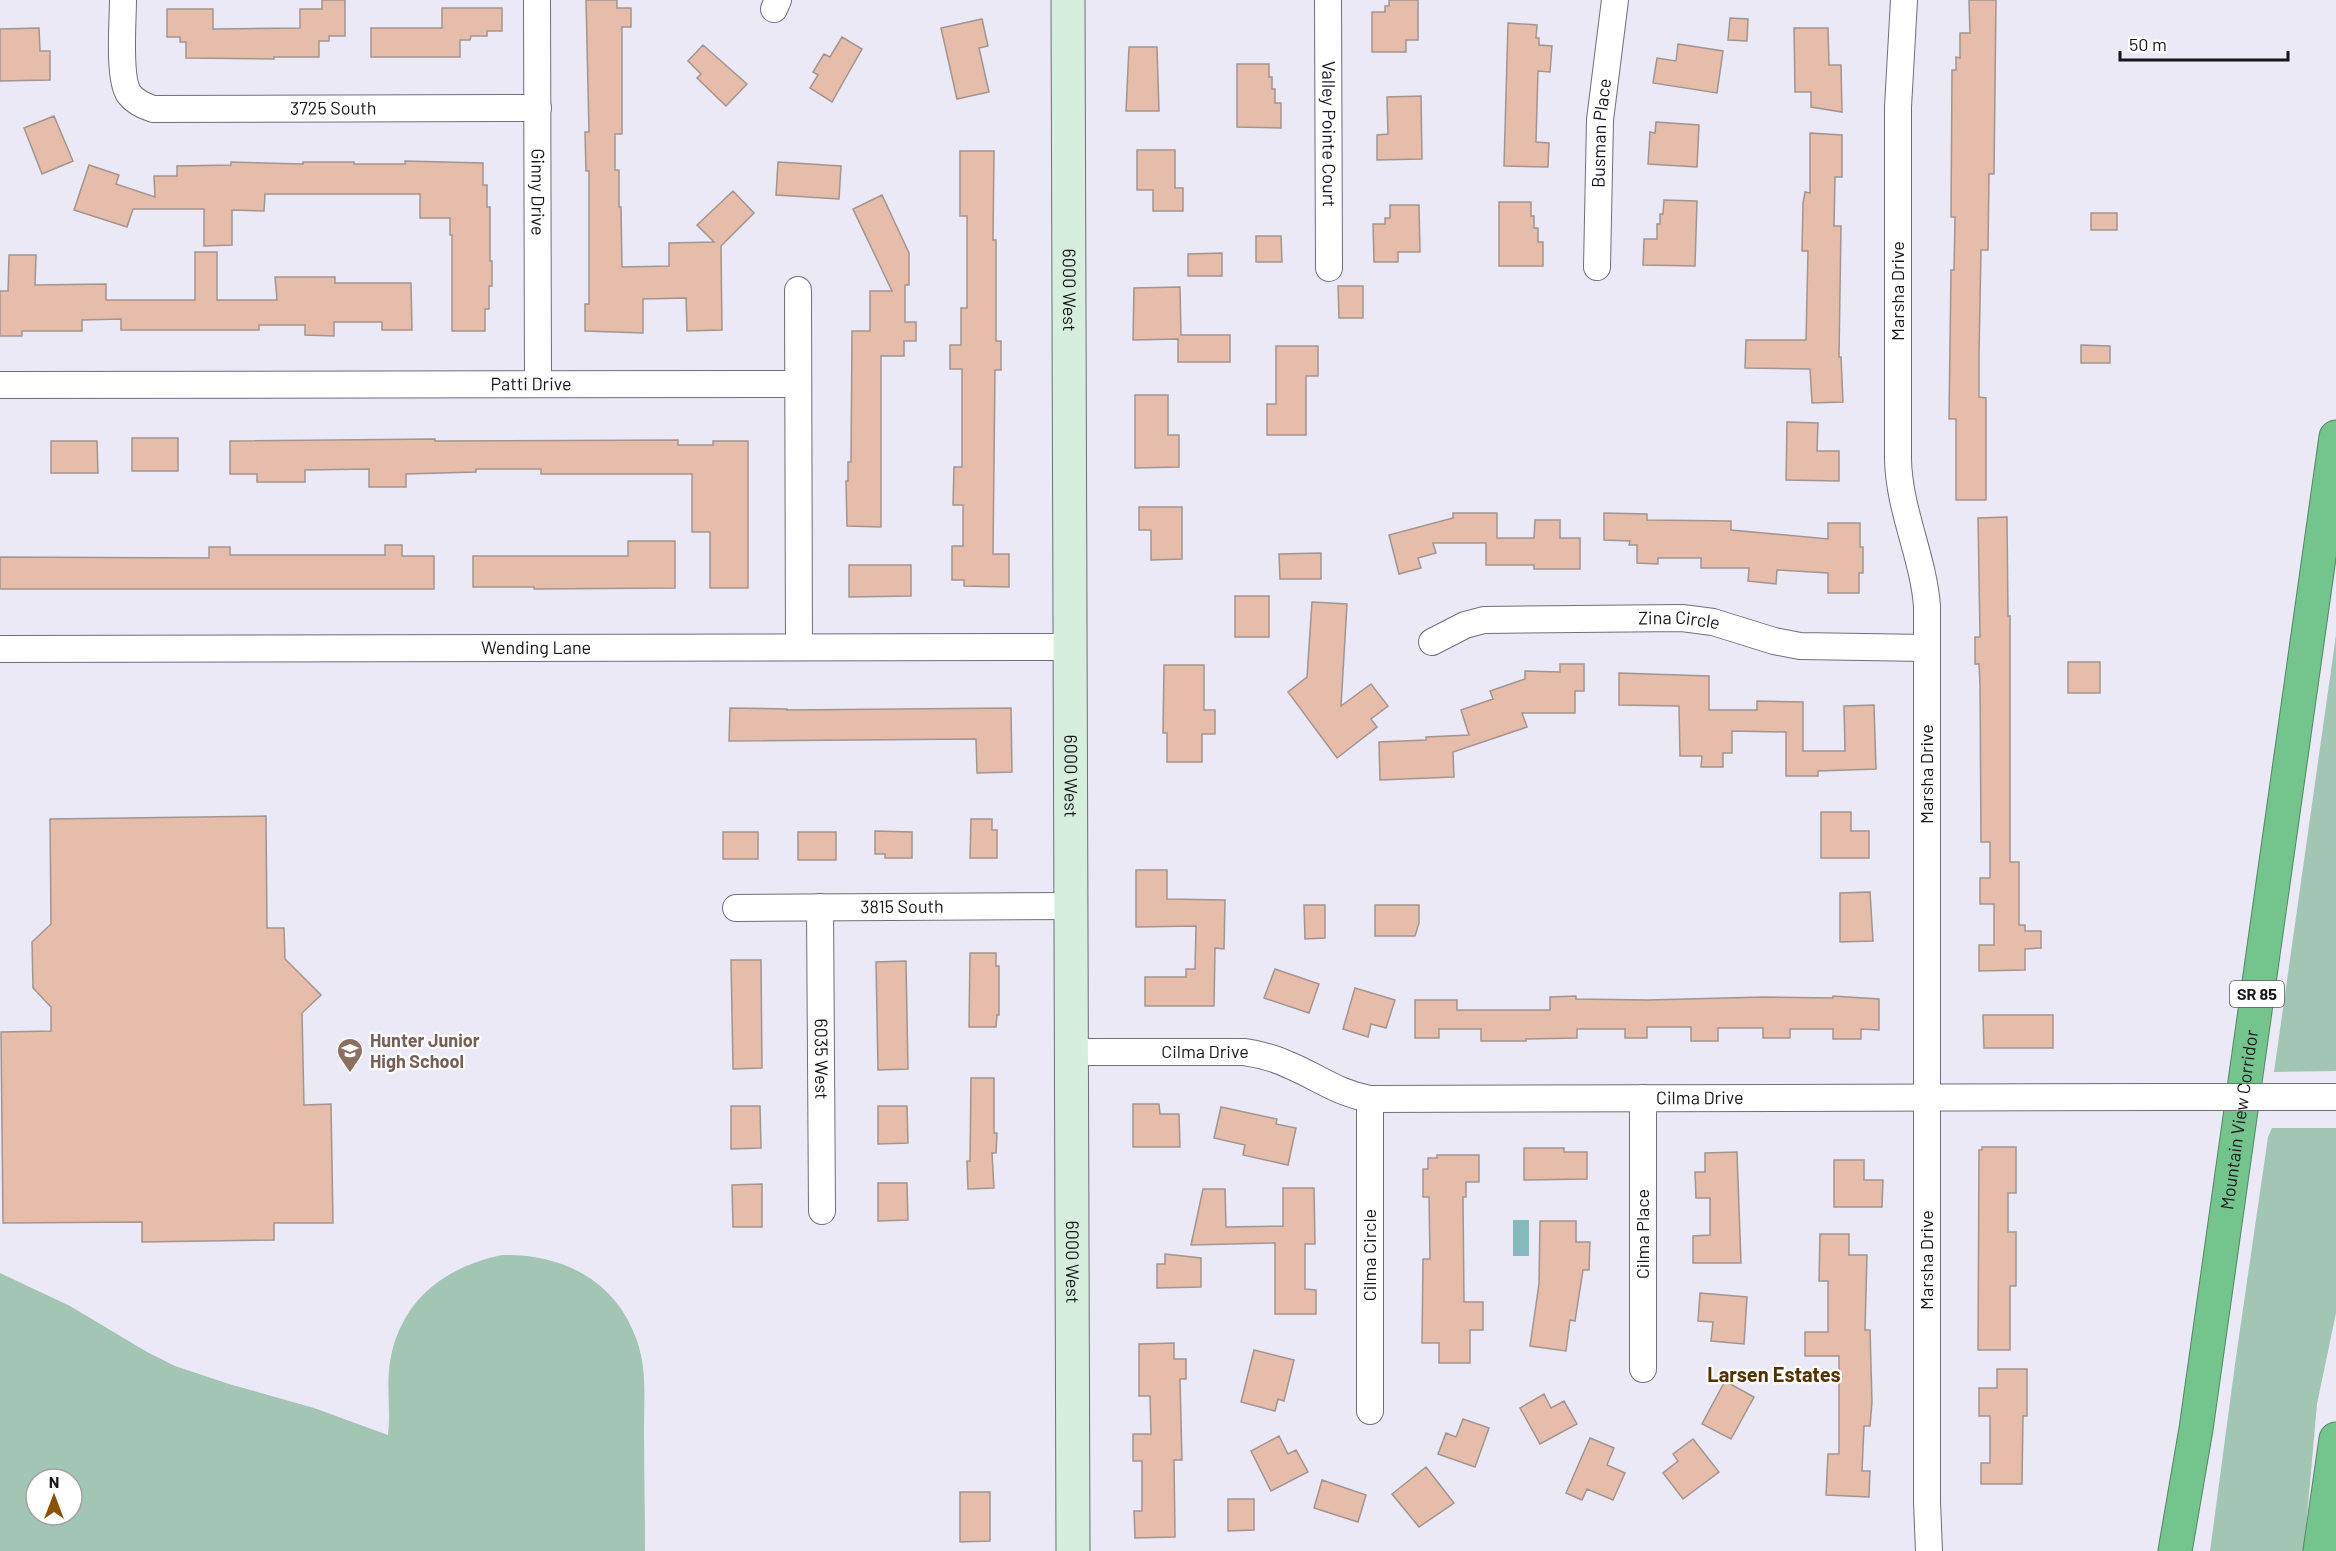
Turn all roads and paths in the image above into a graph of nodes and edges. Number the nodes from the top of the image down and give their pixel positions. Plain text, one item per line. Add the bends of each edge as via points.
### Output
1 (123, 0) edge
2 (537, 0) edge
3 (1068, 0) edge
4 (1328, 0) edge
5 (1615, 0) edge
6 (1904, 0) edge
7 (538, 108) junction
8 (1597, 267) dead end
9 (1329, 268) dead end
10 (798, 290) dead end
11 (538, 384) junction
12 (798, 384) junction
13 (0, 385) edge
14 (2336, 437) edge
15 (1432, 642) dead end
16 (799, 647) junction
17 (1070, 647) junction
18 (1928, 648) junction
19 (0, 649) edge
20 (1071, 906) junction
21 (820, 907) junction
22 (736, 908) dead end
23 (1071, 1052) junction
24 (2336, 1097) edge
25 (1643, 1098) junction
26 (1926, 1098) junction
27 (1370, 1099) junction
28 (822, 1211) dead end
29 (1643, 1369) dead end
30 (1370, 1412) dead end
31 (2336, 1439) edge
32 (1073, 1551) edge
33 (1929, 1551) edge
34 (2175, 1551) edge
35 (2320, 1551) edge

1 - 7 street, 3725 South via 125,86 134,99 146,106
2 - 7 street, Ginny Drive
3 - 17 street, 6000 West
4 - 9 street, Valley Pointe Court
5 - 8 street, Busman Place via 1600,120
6 - 18 street, Marsha Drive via 1898,107 1898,476 1926,591
7 - 11 street, Ginny Drive
10 - 12 street
11 - 12 street, Patti Drive
11 - 13 street, Patti Drive
12 - 16 street
14 - 34 highway, Mountain View Corridor / SR 85 via 2196,1429
15 - 18 street, Zina Circle via 1484,620 1682,618 1713,622 1800,646
16 - 17 street, Wending Lane
16 - 19 street, Wending Lane
17 - 20 street, 6000 West
18 - 26 street, Marsha Drive
20 - 21 street, 3815 South
20 - 23 street, 6000 West
21 - 22 street, 3815 South
21 - 28 street, 6035 West
23 - 27 street, Cilma Drive via 1244,1052 1272,1058 1340,1091
23 - 32 street, 6000 West
24 - 26 street, Cilma Drive, bridge
25 - 26 street, Cilma Drive
25 - 27 street, Cilma Drive
25 - 29 street, Cilma Place
26 - 33 street, Marsha Drive
27 - 30 street, Cilma Circle
31 - 35 highway

